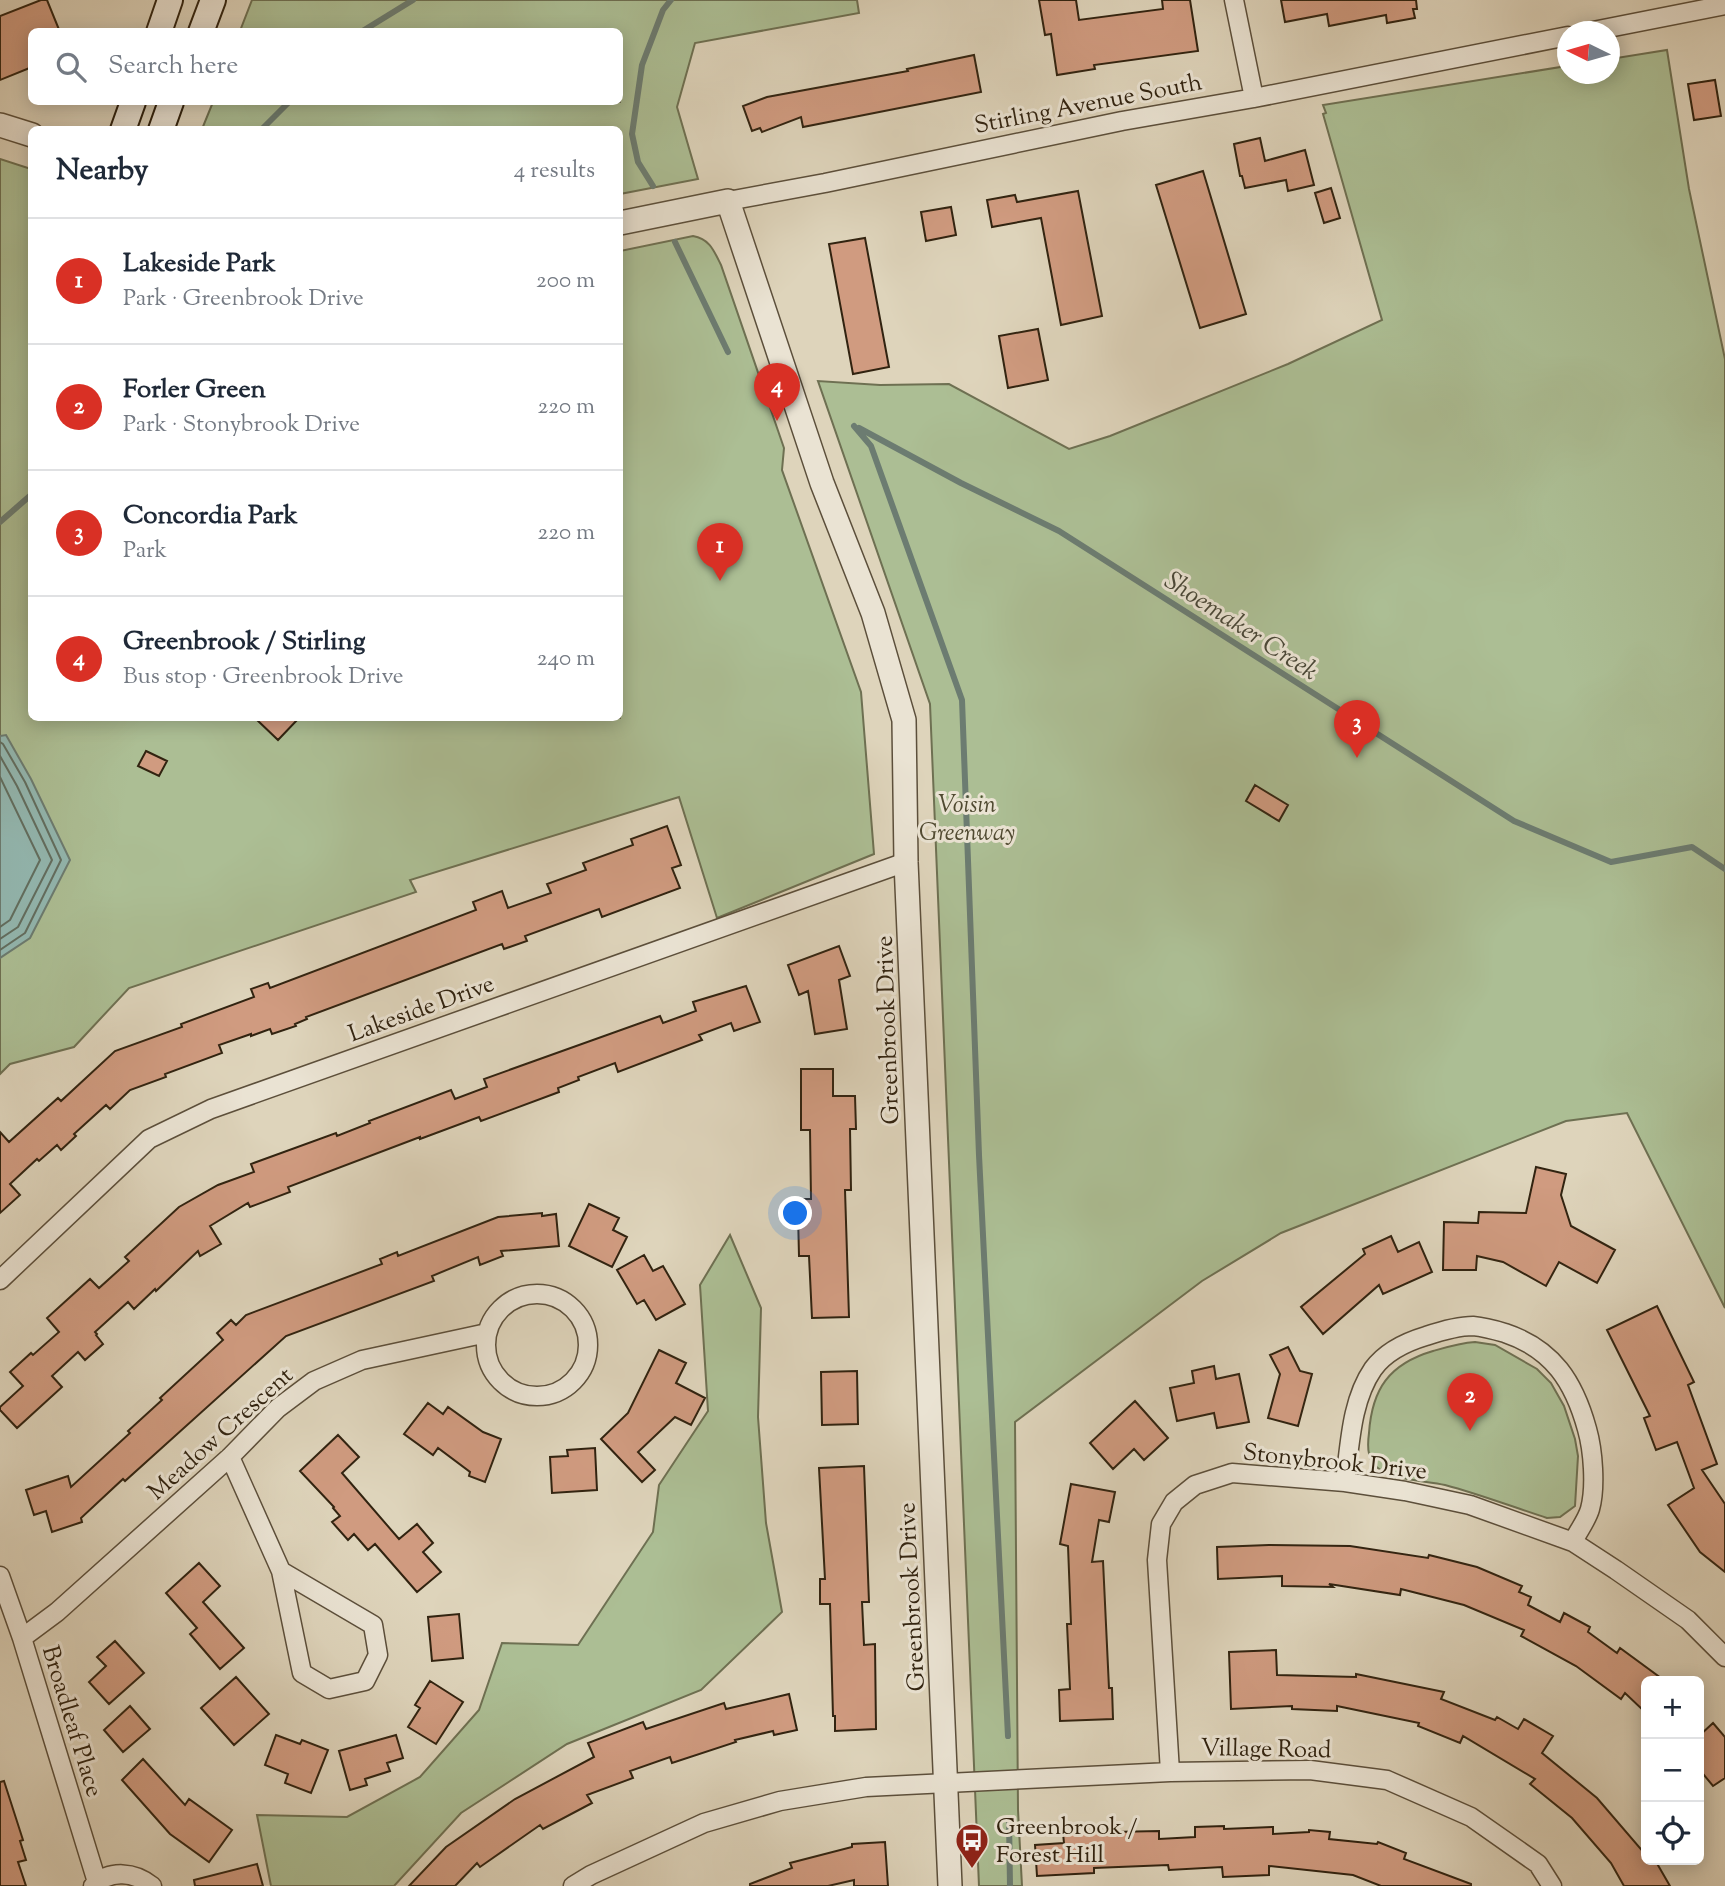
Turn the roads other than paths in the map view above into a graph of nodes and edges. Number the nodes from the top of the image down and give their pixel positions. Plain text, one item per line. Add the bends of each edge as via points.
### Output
1 (170, 0) edge
2 (213, 0) edge
3 (1234, 0) edge
4 (1725, 5) edge
5 (1620, 26) edge
6 (160, 28) edge
7 (202, 28) edge
8 (1557, 38) edge
9 (1254, 98) junction
10 (132, 105) edge
11 (170, 105) edge
12 (0, 125) edge
13 (124, 126) edge
14 (162, 126) edge
15 (28, 134) edge
16 (728, 201) junction
17 (623, 222) edge
18 (906, 862) junction
19 (0, 1280) edge
20 (487, 1333) junction
21 (230, 1457) junction
22 (1345, 1482) junction
23 (1573, 1542) junction
24 (281, 1571) junction
25 (0, 1576) edge
26 (22, 1638) junction
27 (1725, 1657) edge
28 (1170, 1772) junction
29 (945, 1782) junction
30 (95, 1884) edge
31 (152, 1886) edge
32 (573, 1886) edge
33 (950, 1886) edge
34 (1552, 1886) edge

1 - 6 main road
2 - 7 main road
3 - 9 street
4 - 5 street
8 - 9 street, Stirling Avenue South
9 - 16 street, Stirling Avenue South
10 - 13 main road
11 - 14 main road
12 - 15 street
16 - 17 street, Stirling Avenue South
16 - 18 street, Greenbrook Drive via 822,483 873,613 904,720
18 - 19 street, Lakeside Drive via 211,1109 149,1139
18 - 29 street, Greenbrook Drive
20 - 20 street via 486,1351 496,1376 523,1395 555,1394 581,1373 588,1356 589,1338 580,1316 551,1295 515,1298 500,1308
20 - 21 street, Meadow Crescent via 362,1360 314,1381 278,1408
21 - 24 street
21 - 26 street, Meadow Crescent
22 - 23 street, Stonybrook Drive via 1471,1505
22 - 23 street via 1352,1427 1374,1368 1394,1349 1418,1338 1447,1329 1491,1329 1545,1353 1570,1383 1581,1408 1592,1445 1593,1480 1590,1509
22 - 28 street, Stonybrook Drive via 1233,1473 1195,1485 1174,1502 1161,1524 1157,1560
23 - 27 street, Stonybrook Drive via 1688,1620
24 - 24 street via 302,1674 329,1689 365,1681 377,1655 373,1625
25 - 26 street, Broadleaf Place
26 - 30 street, Broadleaf Place
28 - 29 street, Village Road
28 - 34 street, Village Road via 1310,1770 1387,1780 1471,1817 1538,1864
29 - 32 street, Village Road via 866,1787 780,1801 704,1823
29 - 33 street, Greenbrook Drive
30 - 31 street, Broadleaf Place via 123,1873

